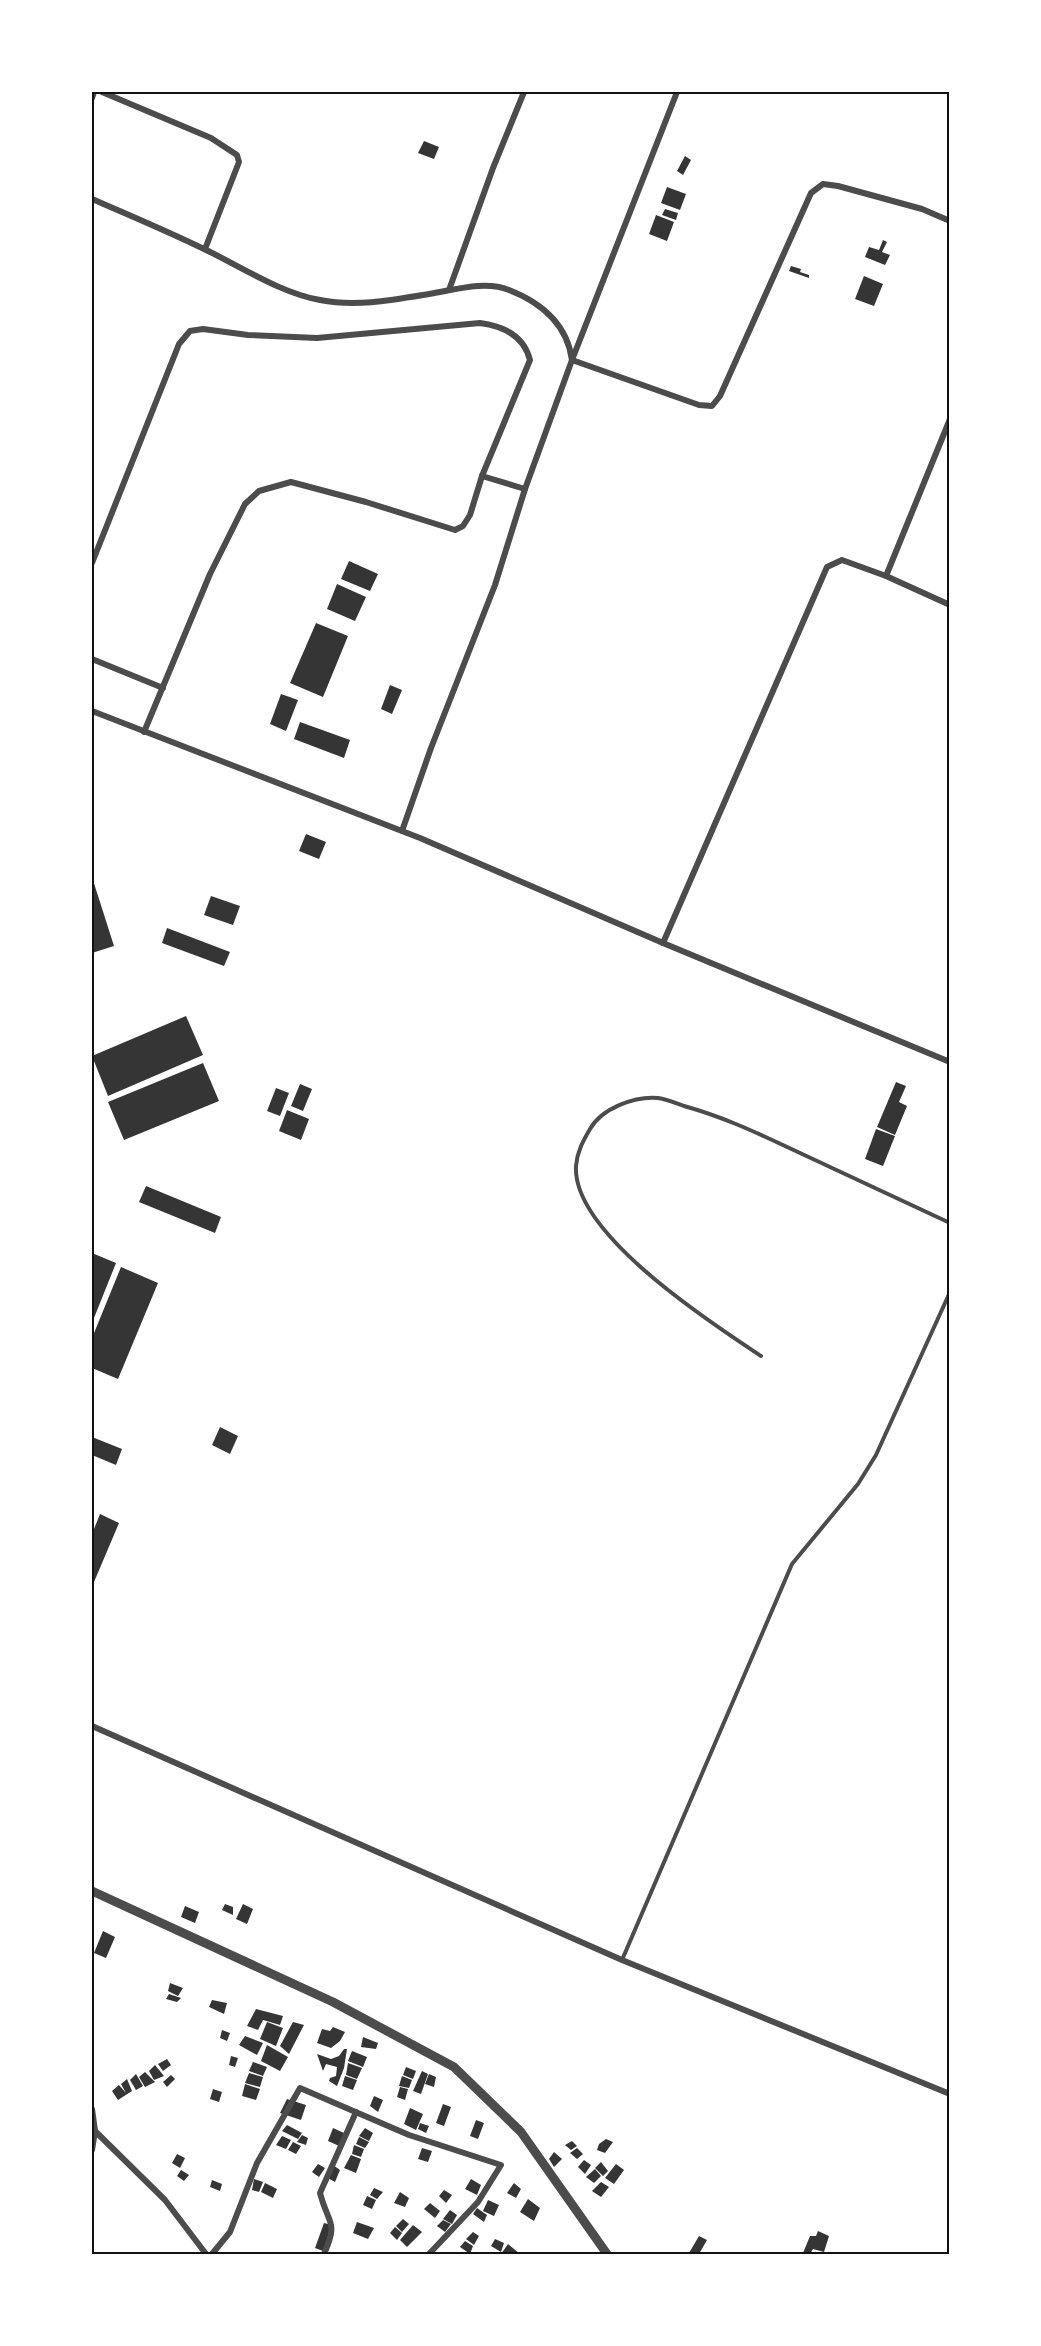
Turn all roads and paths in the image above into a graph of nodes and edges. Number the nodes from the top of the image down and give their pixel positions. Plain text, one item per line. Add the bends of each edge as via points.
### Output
1 (94, 92) edge
2 (102, 92) edge
3 (524, 92) edge
4 (677, 92) edge
5 (92, 98) edge
6 (92, 199) edge
7 (950, 221) edge
8 (205, 249) junction
9 (450, 290) junction
10 (572, 360) junction
11 (950, 419) edge
12 (482, 476) junction
13 (525, 489) junction
14 (92, 562) edge
15 (886, 576) junction
16 (950, 605) edge
17 (92, 659) edge
18 (163, 688) junction
19 (92, 711) edge
20 (144, 732) junction
21 (402, 831) junction
22 (663, 943) junction
23 (950, 1062) edge
24 (950, 1223) edge
25 (950, 1292) edge
26 (760, 1356) dead end
27 (92, 1726) edge
28 (92, 1891) edge
29 (622, 1960) junction
30 (950, 2094) edge
31 (92, 2109) edge
32 (356, 2112) junction
33 (95, 2131) junction
34 (92, 2150) edge
35 (206, 2254) edge
36 (212, 2254) edge
37 (324, 2254) edge
38 (429, 2254) edge
39 (606, 2254) edge

1 - 5 street
2 - 8 street via 211,138 237,155 239,162
3 - 9 street
4 - 10 street
6 - 8 street
7 - 10 street via 922,209 838,186 823,184 811,193 720,396 712,406 699,405
8 - 9 street via 253,275 318,300 355,304
9 - 10 street via 507,288 528,299 558,322
10 - 13 street
11 - 15 street
12 - 13 street
12 - 14 street via 530,360 523,341 503,328 480,323 317,338 190,331 179,344
12 - 18 street via 470,515 455,530 291,483 259,491 245,504 210,574
13 - 21 street via 495,585
15 - 16 street
15 - 22 street via 842,560 827,567
17 - 18 street
18 - 20 street
19 - 20 street
20 - 21 street
21 - 22 street
22 - 23 street
24 - 26 lane via 722,1116 658,1098 618,1106 593,1124 580,1146 576,1168 592,1215 644,1270 679,1300
25 - 29 lane via 876,1455 858,1484 792,1564
27 - 29 street
28 - 39 street via 333,2002 454,2067 521,2132
29 - 30 street
31 - 33 street
32 - 36 street via 300,2088 257,2163 230,2232
32 - 37 street via 320,2193 333,2227
32 - 38 street via 409,2135 501,2165 478,2202
33 - 34 street
33 - 35 street via 165,2200

